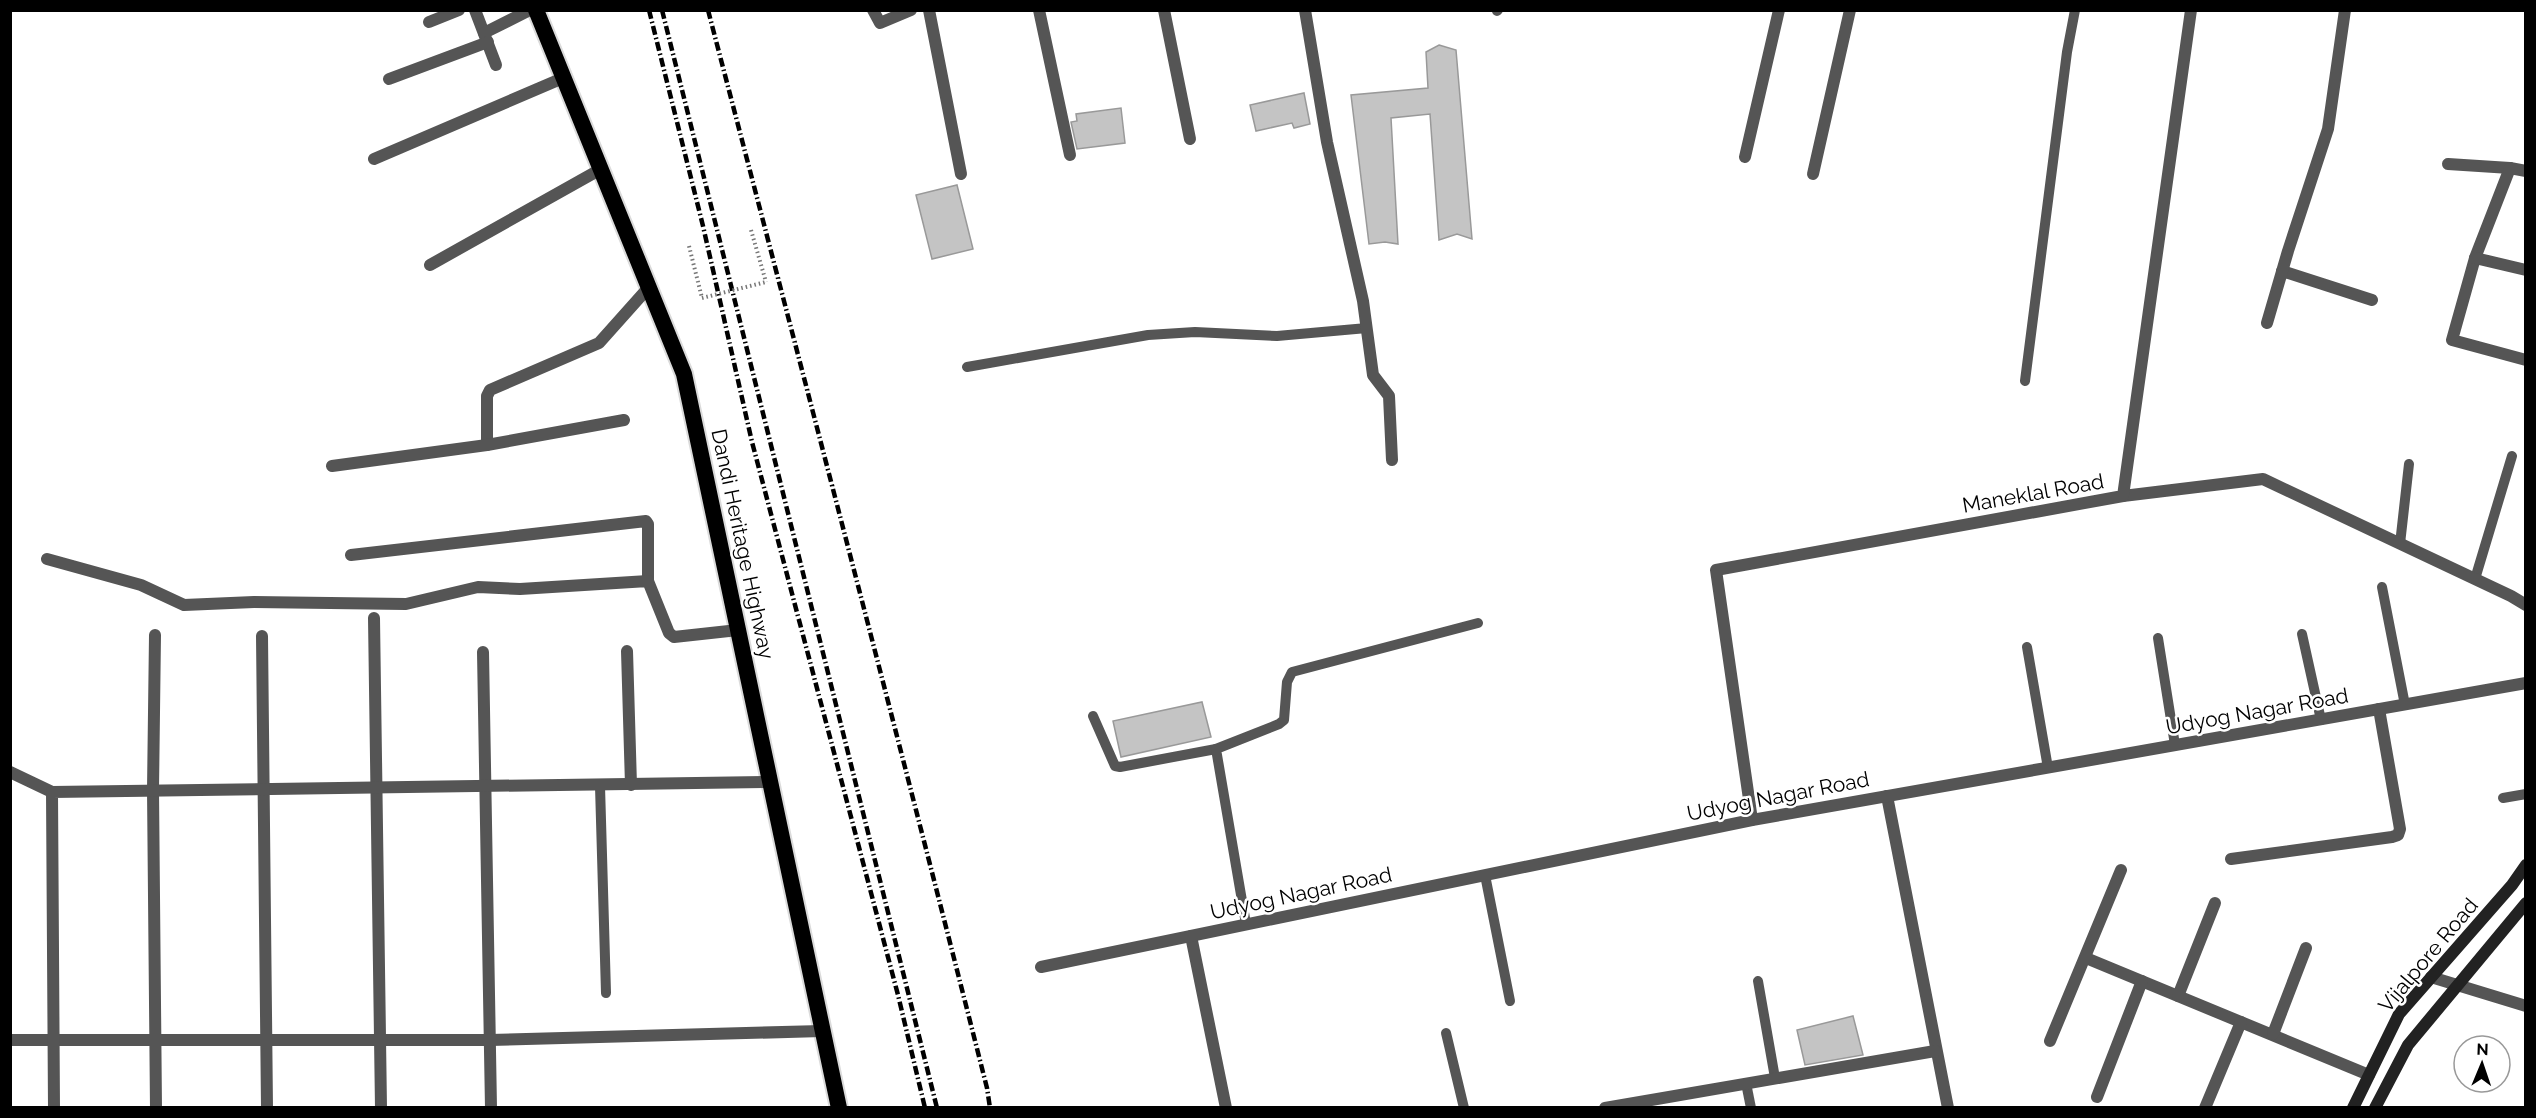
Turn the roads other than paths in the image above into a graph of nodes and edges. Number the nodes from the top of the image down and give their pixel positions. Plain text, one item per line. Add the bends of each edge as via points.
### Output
1 (459, 10) edge
2 (475, 10) edge
3 (530, 10) edge
4 (536, 10) edge
5 (873, 10) edge
6 (911, 10) edge
7 (929, 10) edge
8 (1039, 10) edge
9 (1164, 10) edge
10 (1305, 10) edge
11 (1779, 10) edge
12 (1850, 10) edge
13 (2075, 10) edge
14 (2191, 10) edge
15 (2345, 10) edge
16 (429, 22) dead end
17 (486, 37) junction
18 (496, 65) dead end
19 (563, 78) junction
20 (389, 79) dead end
21 (1190, 139) dead end
22 (1070, 155) dead end
23 (1745, 157) dead end
24 (374, 159) dead end
25 (2448, 164) dead end
26 (2510, 168) junction
27 (601, 169) junction
28 (2526, 171) edge
29 (962, 174) dead end
30 (1813, 174) dead end
31 (2475, 258) junction
32 (430, 266) dead end
33 (2526, 270) edge
34 (2282, 272) junction
35 (649, 286) junction
36 (2372, 300) dead end
37 (2267, 323) dead end
38 (1367, 328) junction
39 (2526, 360) edge
40 (967, 368) dead end
41 (2025, 381) dead end
42 (624, 420) dead end
43 (487, 445) junction
44 (2512, 456) dead end
45 (1392, 460) dead end
46 (2409, 464) dead end
47 (332, 466) dead end
48 (2123, 496) junction
49 (2400, 544) junction
50 (351, 555) dead end
51 (47, 559) dead end
52 (2475, 579) junction
53 (648, 581) junction
54 (2382, 587) dead end
55 (2526, 605) edge
56 (374, 618) dead end
57 (1478, 623) dead end
58 (738, 630) junction
59 (2302, 634) dead end
60 (155, 635) dead end
61 (262, 636) dead end
62 (2158, 638) dead end
63 (2027, 647) dead end
64 (627, 651) dead end
65 (483, 652) dead end
66 (2526, 683) edge
67 (2405, 705) junction
68 (2379, 710) junction
69 (1093, 716) dead end
70 (2321, 720) junction
71 (2175, 745) junction
72 (1216, 749) junction
73 (2048, 768) junction
74 (10, 772) edge
75 (770, 782) junction
76 (631, 785) junction
77 (600, 786) junction
78 (375, 787) junction
79 (265, 788) junction
80 (484, 788) junction
81 (153, 790) junction
82 (52, 792) junction
83 (2526, 794) edge
84 (1887, 796) junction
85 (2503, 798) dead end
86 (1752, 820) junction
87 (2231, 859) dead end
88 (2526, 866) edge
89 (2121, 870) dead end
90 (1485, 875) junction
91 (2215, 903) dead end
92 (2526, 903) edge
93 (1246, 924) junction
94 (1191, 936) junction
95 (2306, 948) dead end
96 (2086, 958) junction
97 (1041, 967) dead end
98 (2431, 977) junction
99 (1758, 981) dead end
100 (2142, 981) junction
101 (2458, 986) junction
102 (606, 993) dead end
103 (2178, 996) junction
104 (1510, 1001) dead end
105 (2526, 1006) edge
106 (2241, 1022) junction
107 (822, 1031) junction
108 (1446, 1033) dead end
109 (2273, 1034) junction
110 (156, 1038) junction
111 (52, 1039) junction
112 (380, 1039) junction
113 (10, 1040) edge
114 (266, 1040) junction
115 (490, 1040) junction
116 (2050, 1041) dead end
117 (1935, 1051) junction
118 (2369, 1074) junction
119 (1775, 1078) junction
120 (1746, 1083) junction
121 (2097, 1097) dead end
122 (54, 1107) edge
123 (156, 1107) edge
124 (267, 1107) edge
125 (381, 1107) edge
126 (491, 1107) edge
127 (839, 1107) edge
128 (1226, 1107) edge
129 (1464, 1107) edge
130 (1605, 1107) edge
131 (1751, 1107) edge
132 (1948, 1107) edge
133 (2205, 1107) edge
134 (2354, 1107) edge
135 (2375, 1107) edge

1 - 16 street
2 - 17 street
3 - 17 street
4 - 19 highway, Dandi Heritage Highway
5 - 6 street via 879,23
7 - 29 street
8 - 22 street
9 - 21 street
10 - 38 street via 1327,142
11 - 23 street
12 - 30 street
13 - 41 lane
14 - 48 street, Maneklal Road
15 - 34 street via 2328,129
17 - 18 street
17 - 20 street
19 - 24 street
19 - 27 highway, Dandi Heritage Highway
25 - 26 street
26 - 28 street
26 - 31 street
27 - 32 street
27 - 35 highway, Dandi Heritage Highway
31 - 33 street
31 - 39 street via 2452,340
34 - 36 street
34 - 37 street
35 - 43 street via 599,344 490,390
35 - 58 highway, Dandi Heritage Highway via 684,374
38 - 40 lane via 1277,336 1195,332 1148,335
38 - 45 street via 1373,375 1389,396
42 - 43 street
43 - 47 street
44 - 52 lane
46 - 49 lane
48 - 49 street via 2263,478
48 - 86 street, Maneklal Road via 1716,570
49 - 52 street
50 - 53 street via 646,520
51 - 53 street via 141,585 190,605 406,604 478,587 520,589
52 - 55 street
53 - 58 street via 674,637
54 - 67 lane
56 - 78 street
57 - 72 lane via 1292,672 1287,681 1284,720
58 - 75 highway, Dandi Heritage Highway
59 - 70 lane
60 - 81 street
61 - 79 street
62 - 71 lane
63 - 73 lane
64 - 76 street
65 - 80 street
66 - 67 street, Udyog Nagar Road
67 - 68 street, Udyog Nagar Road
68 - 70 street, Udyog Nagar Road
68 - 87 street via 2398,835
69 - 72 lane via 1115,766
70 - 71 street, Udyog Nagar Road
71 - 73 street, Udyog Nagar Road
72 - 93 lane
73 - 84 street, Udyog Nagar Road
74 - 82 street
75 - 76 street
75 - 107 highway, Dandi Heritage Highway
76 - 77 street
77 - 80 street
77 - 102 lane
78 - 79 street
78 - 80 street
78 - 112 street
79 - 81 street
79 - 114 street
80 - 115 street
81 - 82 street
81 - 110 street
82 - 111 street
83 - 85 lane
84 - 86 street, Udyog Nagar Road
84 - 117 street
86 - 90 street, Udyog Nagar Road
88 - 98 main road, Vijalpore Road
89 - 96 street
90 - 93 street, Udyog Nagar Road
90 - 104 lane
91 - 103 street
92 - 101 main road, Vijalpore Road
93 - 94 street, Udyog Nagar Road
94 - 97 street, Udyog Nagar Road
94 - 128 street
95 - 109 street
96 - 100 street
96 - 116 street
98 - 101 street
98 - 118 main road, Vijalpore Road via 2399,1014
99 - 119 lane
100 - 103 street
100 - 121 street
101 - 105 street
101 - 135 main road, Vijalpore Road via 2408,1045
103 - 106 street
106 - 109 street
106 - 133 street
107 - 115 street
107 - 127 highway, Dandi Heritage Highway
108 - 129 lane
109 - 118 street
110 - 111 street
110 - 114 street
110 - 123 street
111 - 113 street
111 - 122 street
112 - 114 street
112 - 115 street
112 - 125 street
114 - 124 street
115 - 126 street
117 - 119 street
117 - 132 street
118 - 134 main road, Vijalpore Road
119 - 120 street
120 - 130 street
120 - 131 lane

